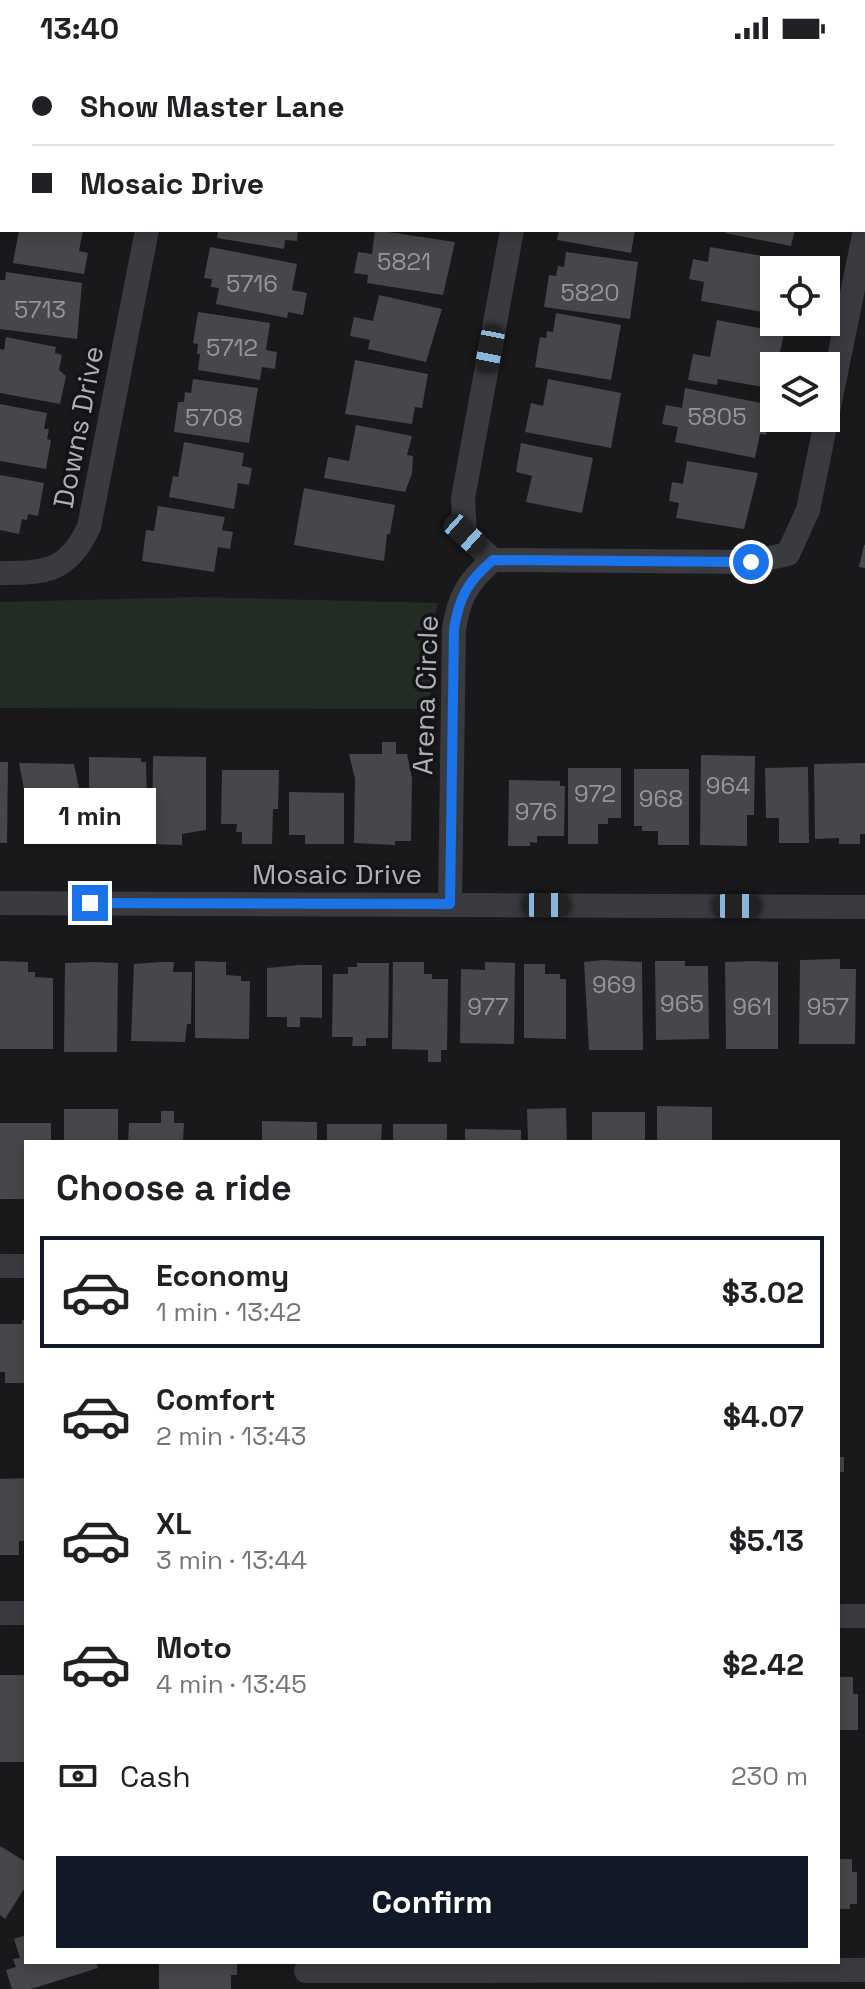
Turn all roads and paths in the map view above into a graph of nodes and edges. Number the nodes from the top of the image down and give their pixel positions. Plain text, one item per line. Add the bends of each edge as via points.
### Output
1 (147, 232) edge
2 (512, 232) edge
3 (865, 232) edge
4 (493, 560) junction
5 (0, 573) edge
6 (0, 903) edge
7 (450, 904) junction
8 (865, 907) edge
9 (0, 1266) edge
10 (24, 1266) edge
11 (0, 1613) edge
12 (24, 1613) edge
13 (840, 1616) edge
14 (865, 1616) edge
15 (865, 1970) edge
16 (306, 1974) edge
17 (658, 1980) edge

1 - 5 street, Downs Drive via 89,527 78,550 63,564 35,573
2 - 4 street via 463,498 465,534
3 - 4 street via 808,510 788,554 751,562
4 - 7 street, Arena Circle via 469,580 458,601 454,629
6 - 7 street, Mosaic Drive
7 - 8 street, Mosaic Drive
9 - 10 street
11 - 12 street
13 - 14 street
15 - 17 street
16 - 17 street

